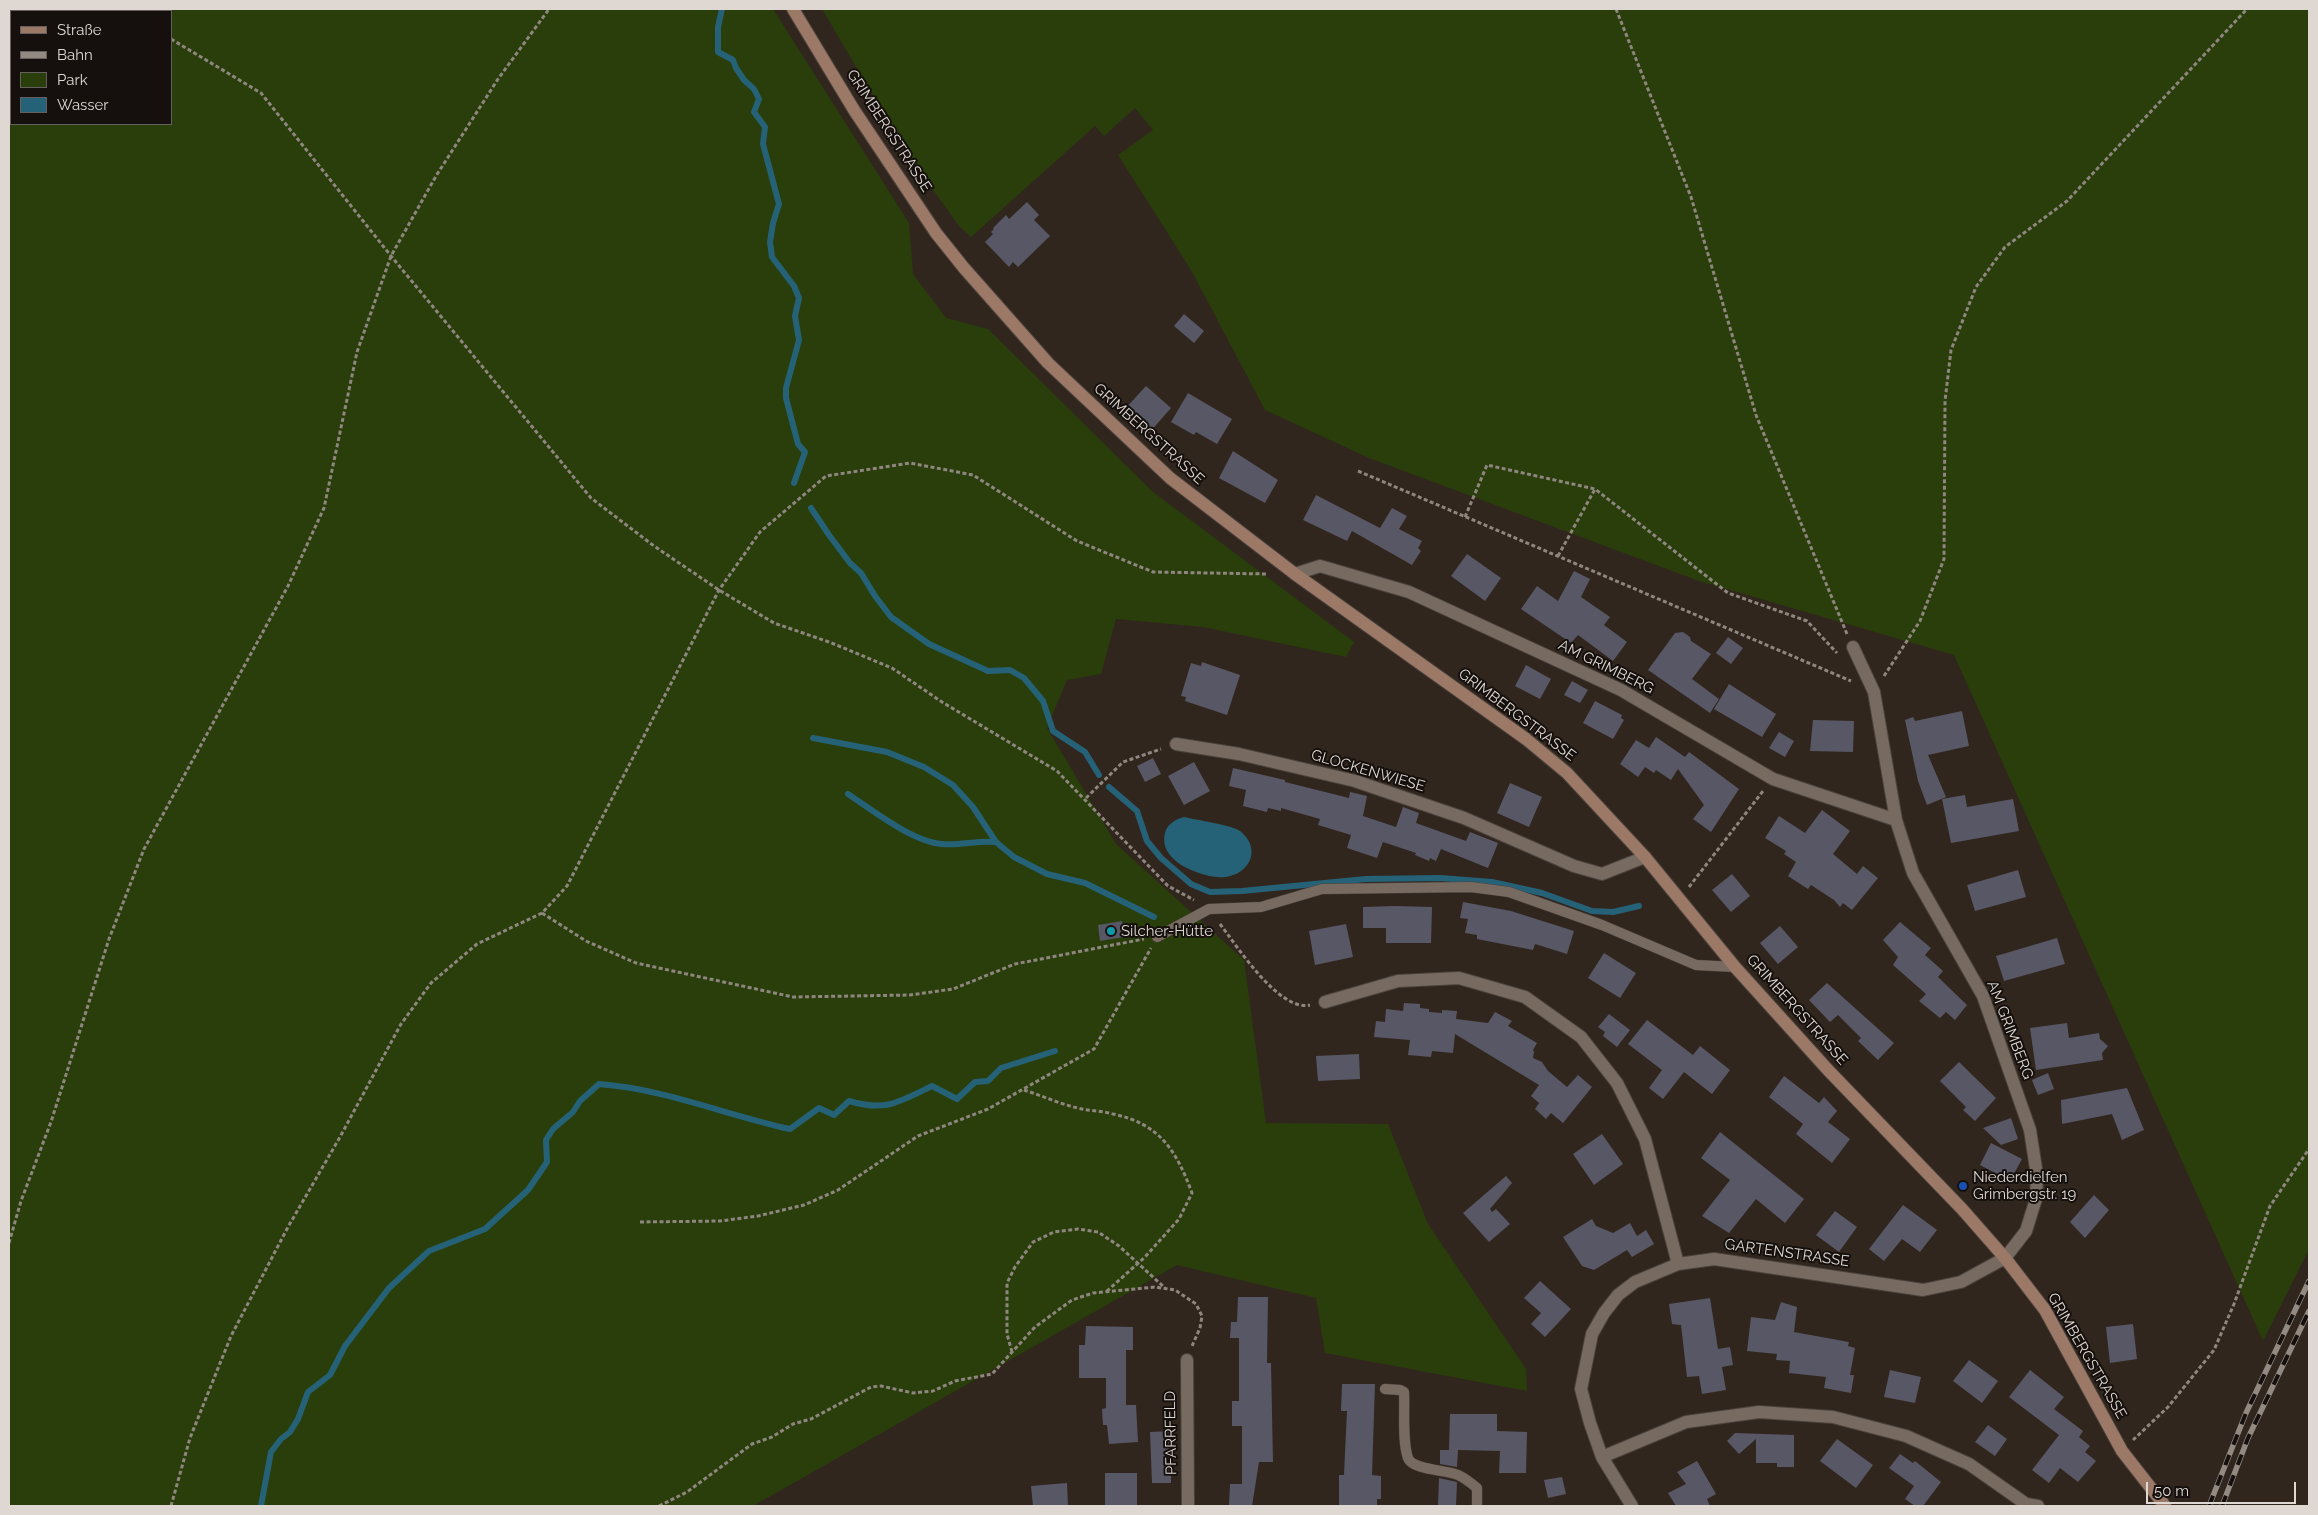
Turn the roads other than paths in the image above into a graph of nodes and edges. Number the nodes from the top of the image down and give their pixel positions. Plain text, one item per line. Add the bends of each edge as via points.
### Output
1 (793, 9) edge
2 (1295, 574) junction
3 (1853, 647) road end
4 (1176, 744) road end
5 (1896, 820) junction
6 (1645, 857) junction
7 (1157, 937) road end
8 (1735, 967) junction
9 (1325, 1002) road end
10 (2005, 1258) junction
11 (1678, 1264) junction
12 (1187, 1360) road end
13 (1384, 1389) dead end
14 (1602, 1457) junction
15 (1188, 1506) edge
16 (1477, 1506) edge
17 (1632, 1506) edge
18 (2038, 1506) edge
19 (2165, 1506) edge

1 - 2 street, GRIMBERGSTRASSE via 854,110 936,233 1035,349 1170,478
2 - 5 street, AM GRIMBERG via 1320,566 1409,592 1621,690 1773,779
2 - 6 street, GRIMBERGSTRASSE via 1526,739 1567,773
3 - 5 street, AM GRIMBERG via 1874,692
4 - 6 street, GLOCKENWIESE via 1239,754 1355,782 1464,818 1574,866 1602,874
5 - 10 street, AM GRIMBERG via 1913,873 1983,996 2030,1130 2037,1175 2036,1199 2026,1231
6 - 8 street, GRIMBERGSTRASSE
7 - 8 lane via 1209,909 1261,907 1322,889 1471,887 1509,892 1602,925 1696,965
8 - 10 street, GRIMBERGSTRASSE
9 - 11 street via 1398,981 1459,978 1525,997 1581,1037 1617,1083 1645,1139
10 - 11 street, GARTENSTRASSE via 1961,1282 1923,1290 1714,1258
10 - 19 street, GRIMBERGSTRASSE via 2045,1310 2122,1450
11 - 14 street, GARTENSTRASSE via 1635,1282 1618,1295 1592,1334 1581,1389
12 - 15 street, PFARRFELD
13 - 16 lane via 1404,1392 1406,1444 1411,1464 1457,1474 1470,1482 1477,1488
14 - 17 street, GARTENSTRASSE
14 - 18 street via 1686,1422 1759,1412 1833,1417 1906,1436 1969,1464 2026,1504

